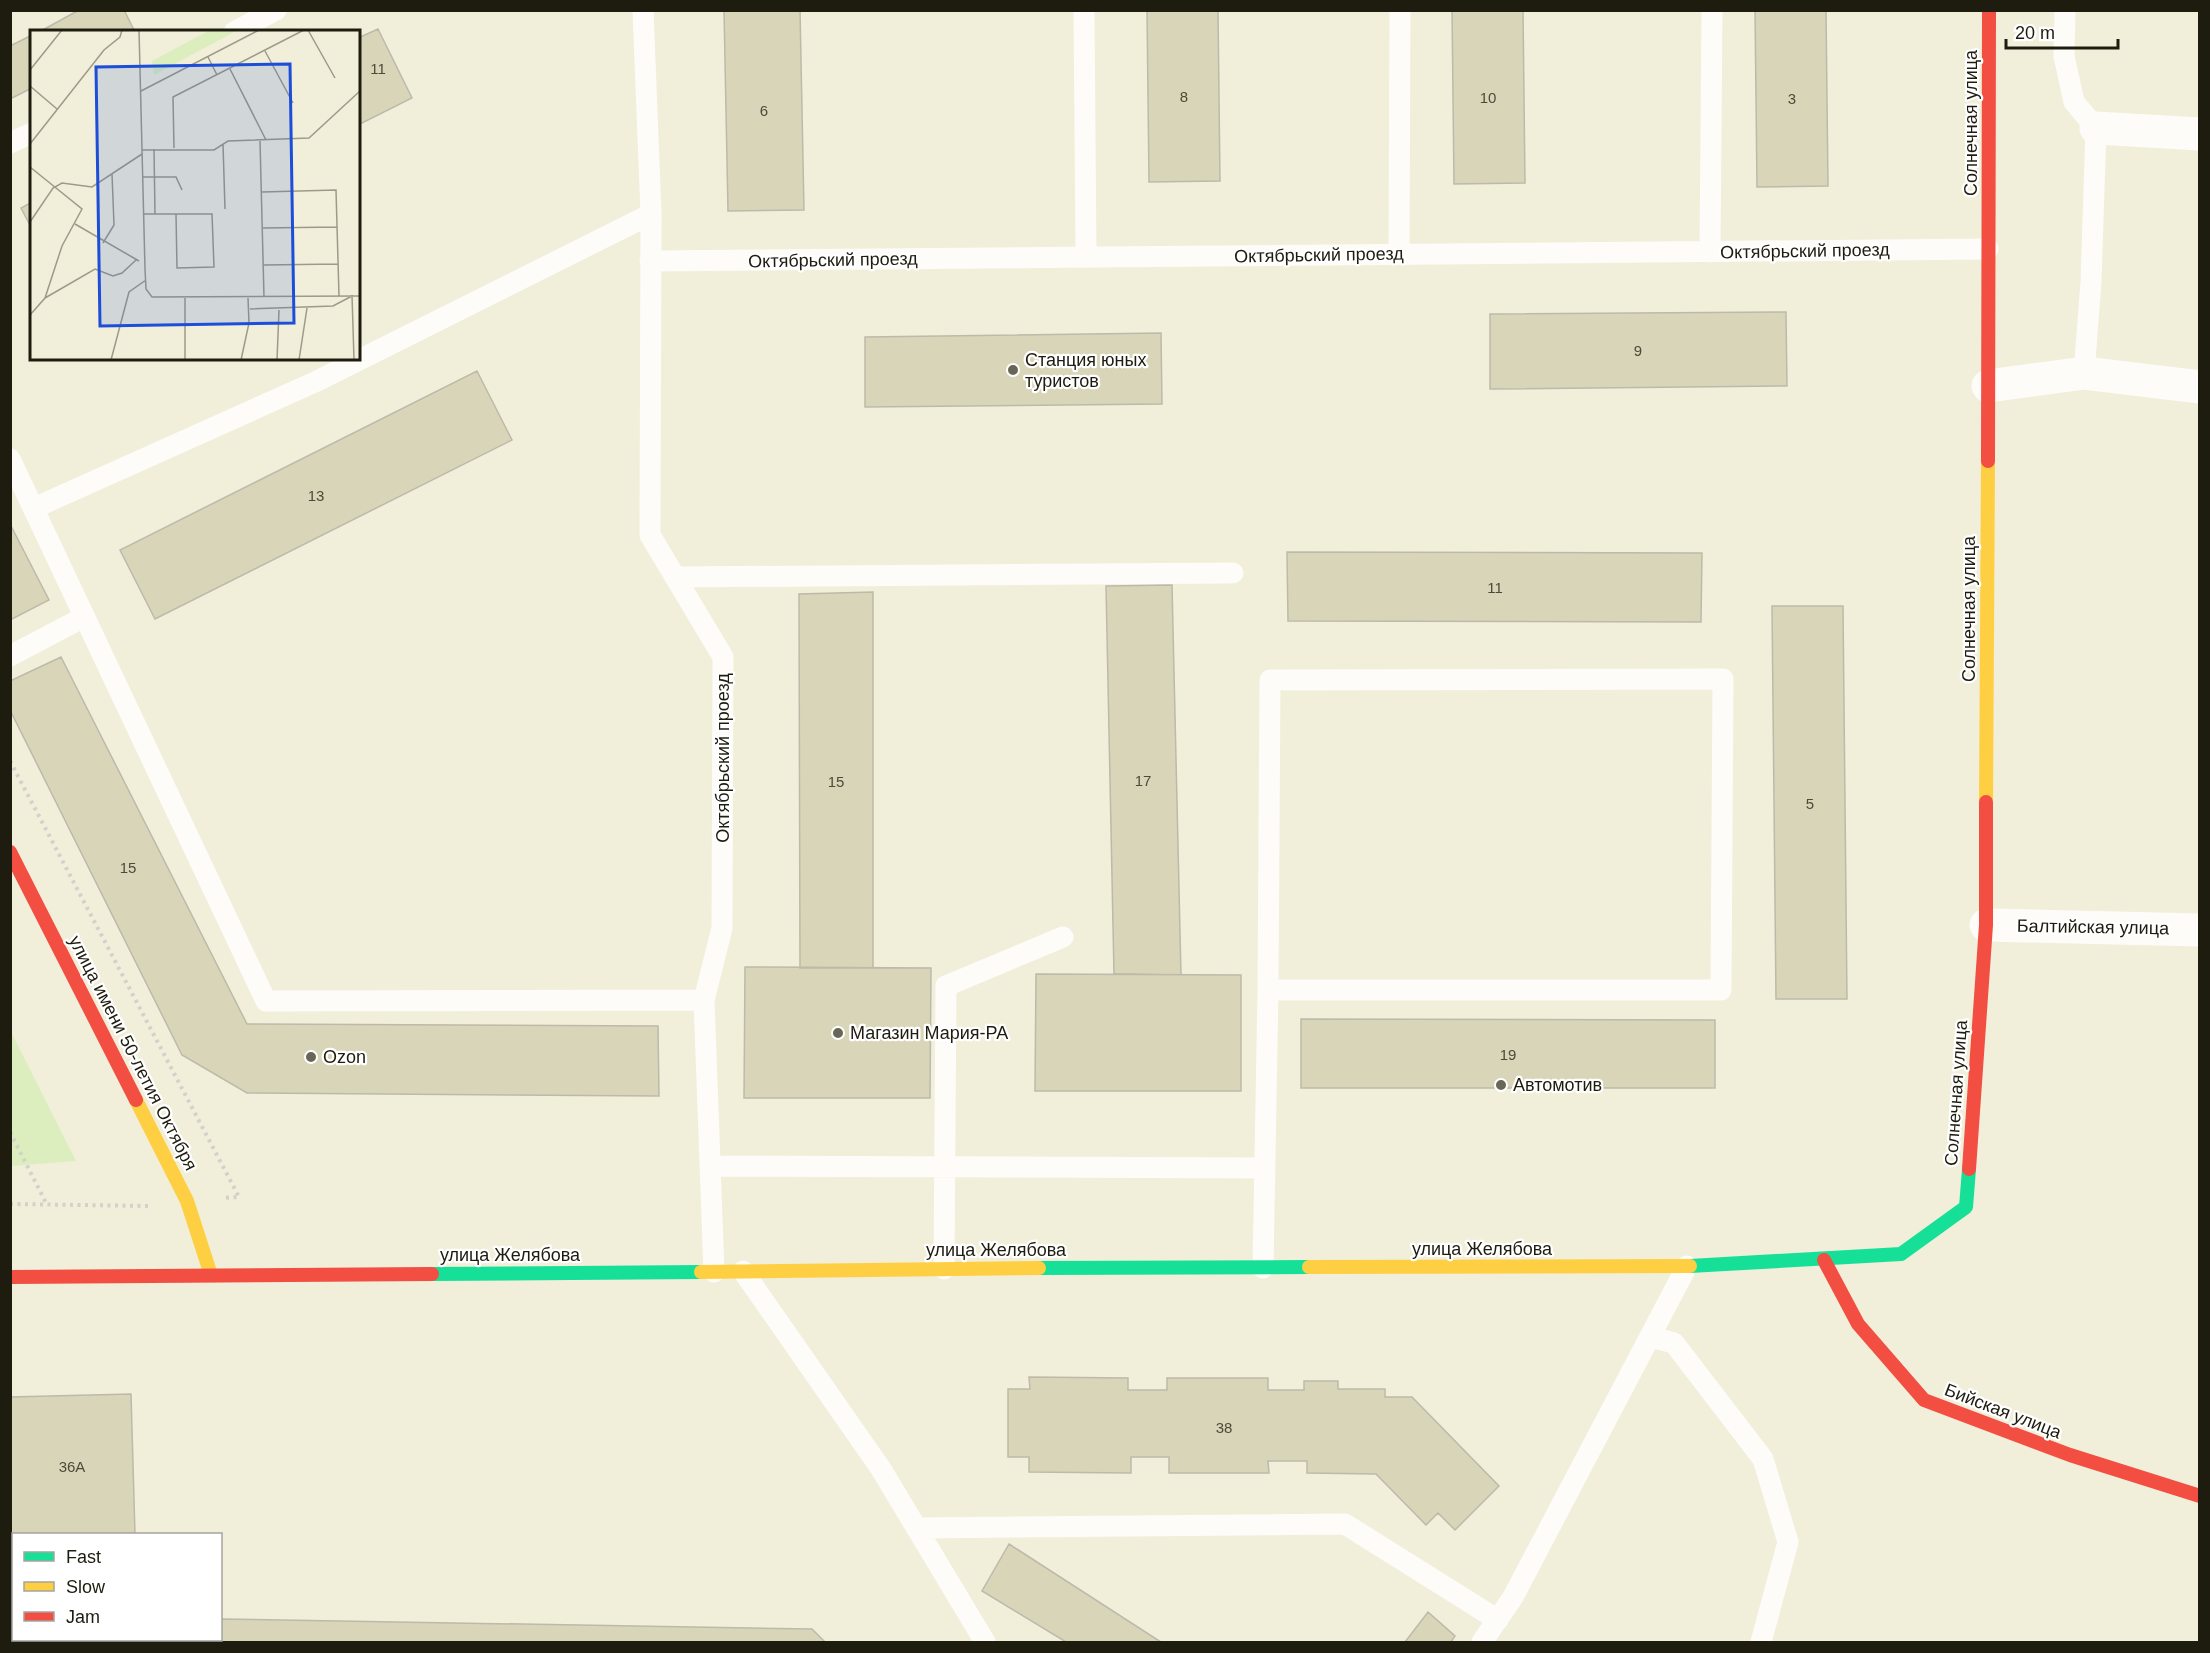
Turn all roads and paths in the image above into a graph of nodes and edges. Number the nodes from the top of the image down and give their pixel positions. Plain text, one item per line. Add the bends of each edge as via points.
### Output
1 (276, 10) edge
2 (643, 10) edge
3 (1084, 10) edge
4 (1400, 10) edge
5 (1712, 10) edge
6 (1989, 10) edge
7 (2065, 10) edge
8 (238, 30) edge
9 (2096, 128) junction
10 (30, 134) edge
11 (2199, 134) edge
12 (10, 143) edge
13 (651, 214) junction
14 (1988, 249) junction
15 (1710, 252) junction
16 (1399, 254) junction
17 (1086, 257) junction
18 (650, 261) junction
19 (359, 360) edge
20 (360, 360) edge
21 (2084, 373) junction
22 (1988, 386) junction
23 (2199, 387) edge
24 (10, 459) edge
25 (34, 508) junction
26 (1233, 573) dead end
27 (675, 577) junction
28 (84, 617) junction
29 (10, 656) edge
30 (10, 761) edge
31 (10, 852) edge
32 (1986, 925) junction
33 (2199, 930) edge
34 (1062, 937) dead end
35 (1268, 990) junction
36 (704, 1000) junction
37 (10, 1132) edge
38 (710, 1166) junction
39 (946, 1167) junction
40 (1265, 1168) junction
41 (187, 1201) junction
42 (10, 1204) edge
43 (47, 1205) junction
44 (1966, 1207) joint
45 (1824, 1260) junction
46 (1687, 1266) junction
47 (1263, 1268) junction
48 (944, 1269) junction
49 (743, 1271) junction
50 (714, 1272) junction
51 (210, 1275) junction
52 (10, 1277) edge
53 (1651, 1337) junction
54 (2199, 1496) edge
55 (916, 1528) junction
56 (1498, 1620) junction
57 (985, 1642) edge
58 (1482, 1642) edge
59 (1761, 1642) edge

1 - 8 lane
2 - 13 lane, Октябрьский проезд
3 - 17 lane
4 - 16 lane
5 - 15 lane
6 - 14 street, Солнечная улица
7 - 9 lane via 2064,56 2074,102
9 - 11 street
9 - 21 lane
10 - 12 lane
13 - 18 lane, Октябрьский проезд
13 - 20 lane
14 - 15 lane, Октябрьский проезд
14 - 22 street, Солнечная улица
15 - 16 lane, Октябрьский проезд
16 - 17 lane, Октябрьский проезд
17 - 18 lane, Октябрьский проезд
18 - 27 lane, Октябрьский проезд via 650,535
19 - 25 lane
21 - 22 street
21 - 23 street
22 - 32 street, Солнечная улица
24 - 25 lane
25 - 28 lane
26 - 27 lane
27 - 36 lane, Октябрьский проезд via 723,657 722,928
28 - 29 lane
28 - 36 lane via 266,1001
30 - 41 path via 239,1197
31 - 41 street, улица имени 50-летия Октября
32 - 33 street, Балтийская улица
32 - 44 street, Солнечная улица
34 - 39 lane via 946,986
35 - 35 lane via 1721,990 1723,679 1270,680
35 - 40 lane
36 - 38 lane, Октябрьский проезд
37 - 43 path
38 - 39 lane
38 - 50 lane, Октябрьский проезд
39 - 40 lane
39 - 48 lane
40 - 47 lane
41 - 43 path via 141,1207
41 - 51 street, улица имени 50-летия Октября
42 - 43 path
44 - 45 street, улица Желябова via 1901,1254
45 - 46 street, улица Желябова
45 - 54 street, Бийская улица via 1858,1323 1924,1400 2070,1455
46 - 47 street, улица Желябова
46 - 53 lane
47 - 48 street, улица Желябова
48 - 49 street, улица Желябова
49 - 50 street, улица Желябова
49 - 55 lane via 881,1469
50 - 51 street, улица Желябова
51 - 52 street, улица Желябова
53 - 56 lane
53 - 59 lane via 1674,1343 1763,1459 1788,1542
55 - 56 lane via 1345,1524
55 - 57 lane
56 - 58 lane

